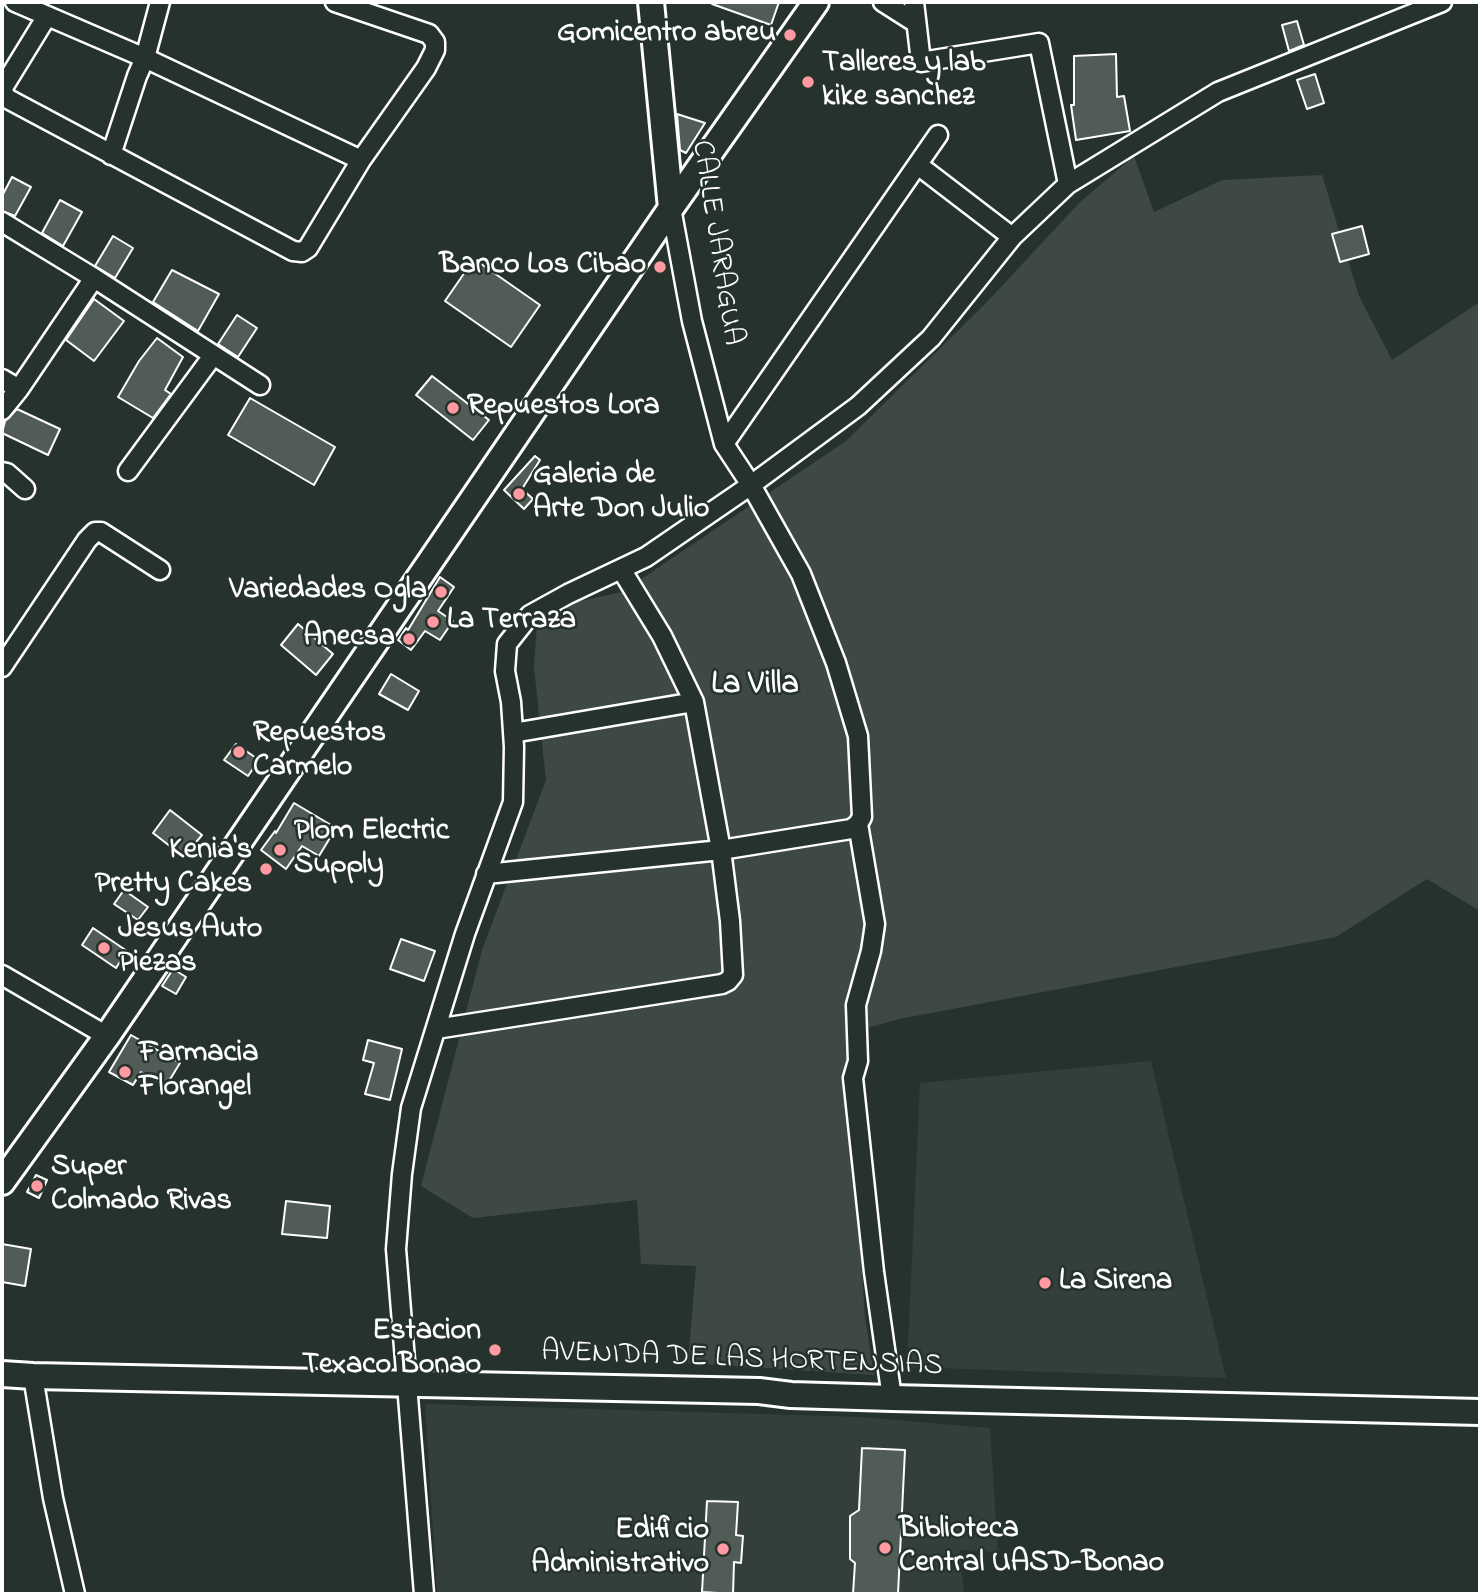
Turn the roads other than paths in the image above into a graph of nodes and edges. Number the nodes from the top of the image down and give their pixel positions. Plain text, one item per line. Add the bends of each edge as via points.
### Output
1 (15, 2) edge
2 (160, 2) edge
3 (335, 2) edge
4 (651, 2) edge
5 (816, 2) edge
6 (884, 2) edge
7 (914, 2) edge
8 (1442, 2) edge
9 (47, 16) junction
10 (916, 23) junction
11 (145, 58) junction
12 (939, 135) dead end
13 (111, 155) junction
14 (361, 160) junction
15 (918, 165) junction
16 (1068, 184) junction
17 (671, 208) junction
18 (2, 222) edge
19 (1012, 237) junction
20 (94, 278) junction
21 (212, 356) junction
22 (2, 379) edge
23 (260, 386) dead end
24 (19, 389) junction
25 (2, 410) edge
26 (724, 444) junction
27 (128, 471) dead end
28 (2, 472) edge
29 (751, 485) junction
30 (24, 489) dead end
31 (621, 569) junction
32 (160, 570) dead end
33 (2, 667) edge
34 (694, 702) junction
35 (513, 733) junction
36 (858, 824) junction
37 (721, 850) junction
38 (486, 874) junction
39 (2, 975) edge
40 (436, 1029) junction
41 (107, 1037) junction
42 (2, 1182) edge
43 (2, 1374) edge
44 (33, 1376) junction
45 (407, 1384) junction
46 (892, 1398) junction
47 (1480, 1412) edge
48 (75, 1594) edge
49 (424, 1594) edge

1 - 9 street
2 - 11 street
3 - 14 street via 429,34 435,42 426,68
4 - 17 main road, CALLE JARAGUA
5 - 17 main road
6 - 10 street
7 - 10 street
8 - 16 street via 1218,92
9 - 11 street
9 - 13 street via 3,93
10 - 16 street via 921,62 1038,43
11 - 13 street
11 - 14 street
12 - 15 street
13 - 14 street via 302,252 309,248
15 - 19 street
15 - 26 street
16 - 19 street
17 - 26 street, CALLE JARAGUA via 692,321
17 - 41 main road
18 - 20 street
19 - 29 street via 931,338 858,406
20 - 21 street
20 - 24 street
21 - 23 street
21 - 27 street
22 - 24 street
24 - 25 street
26 - 29 street, CALLE JARAGUA
28 - 30 street
29 - 31 street
29 - 36 street, CALLE JARAGUA via 801,574 836,663 858,736 862,817
31 - 34 street via 662,636
31 - 35 street via 530,615 508,644 505,671
32 - 33 street via 95,532
34 - 35 street
34 - 37 street
35 - 38 street via 513,802
36 - 37 street
36 - 46 street, CALLE JARAGUA via 875,924 856,1005 858,1061 853,1078
37 - 38 street
37 - 40 street via 734,969 729,981
38 - 40 street
39 - 41 street
40 - 45 street via 411,1108 402,1174 396,1249
41 - 42 main road
43 - 44 main road, AVENIDA DE LAS HORTENSIAS
44 - 45 main road, AVENIDA DE LAS HORTENSIAS
44 - 48 street via 50,1485
45 - 46 main road, AVENIDA DE LAS HORTENSIAS
45 - 49 street
46 - 47 main road, AVENIDA DE LAS HORTENSIAS

